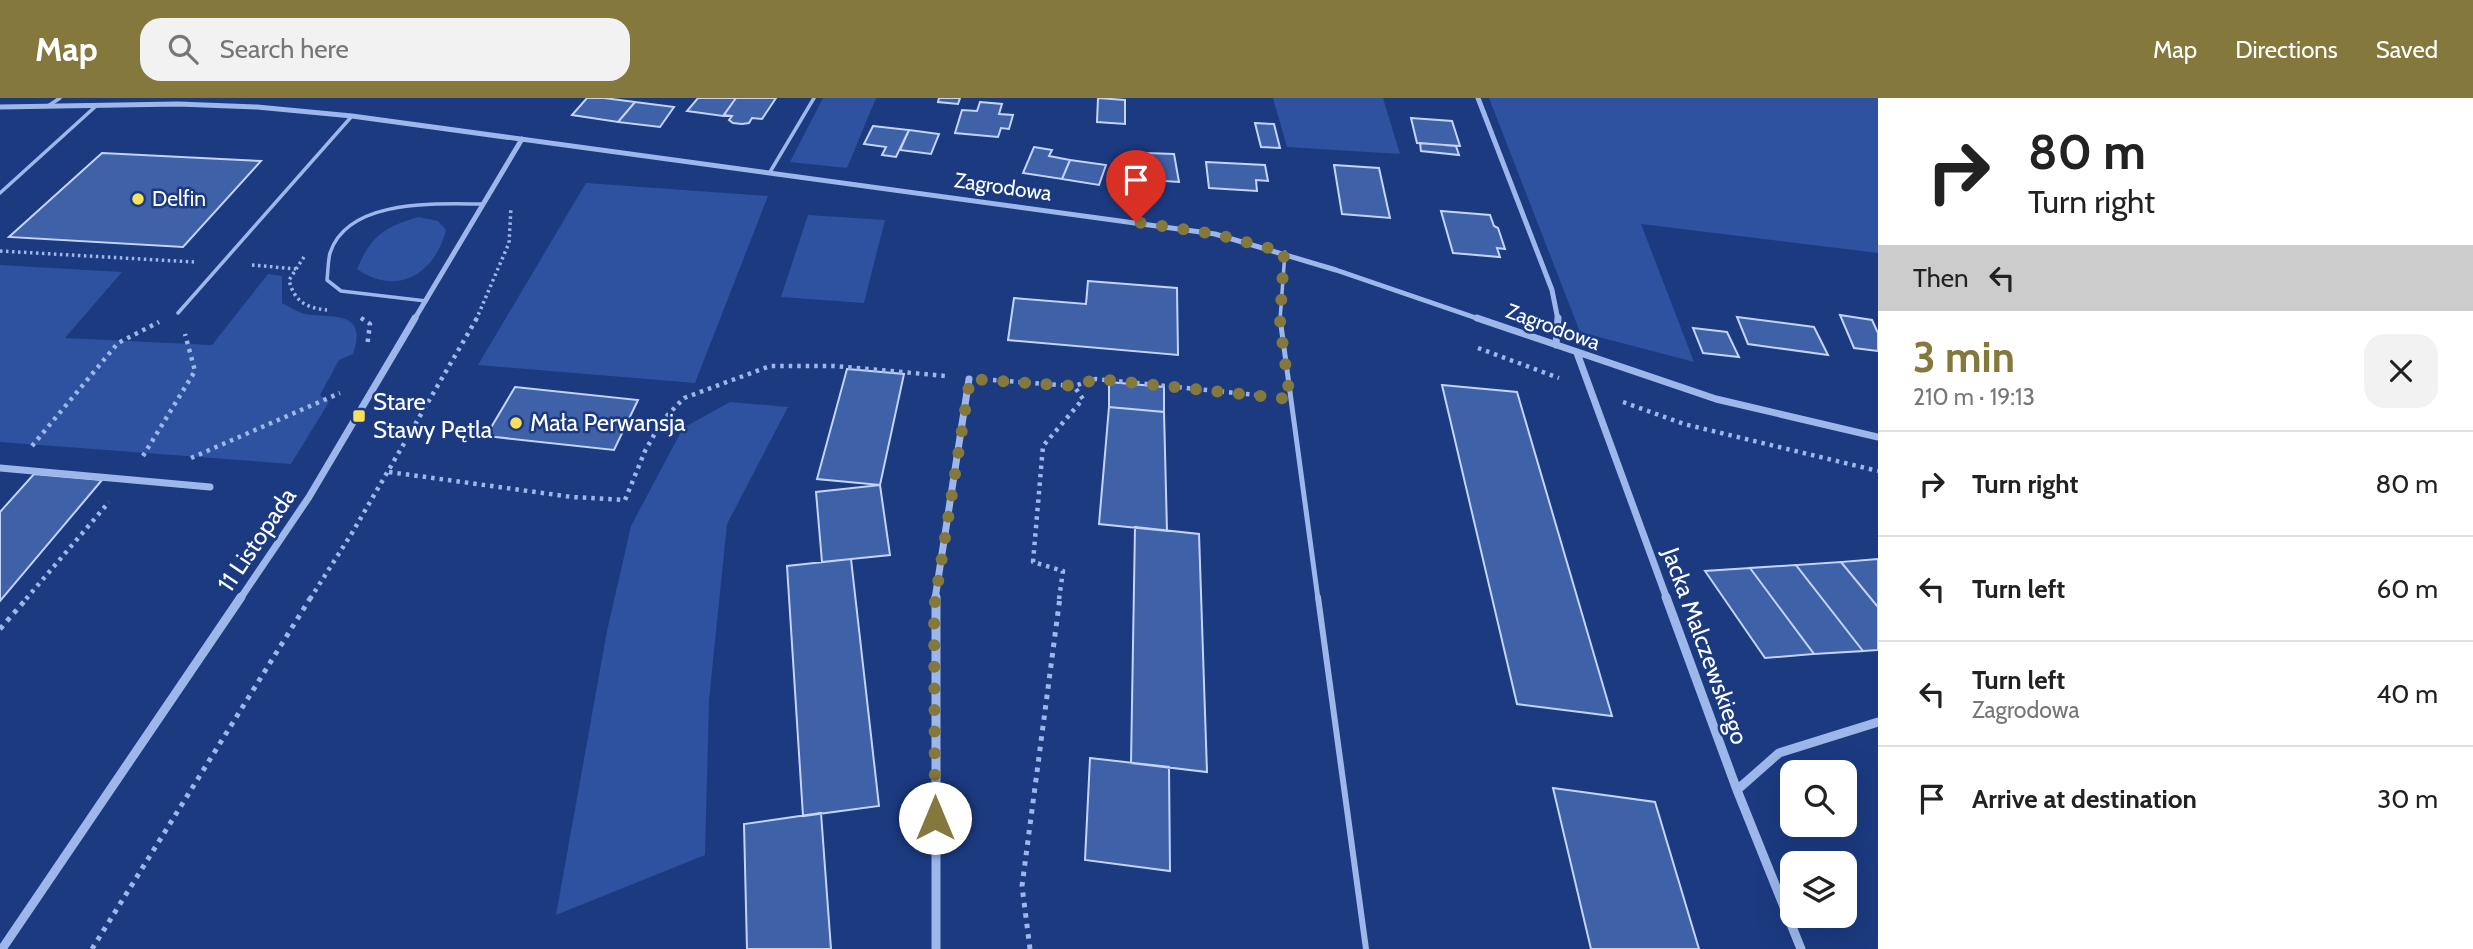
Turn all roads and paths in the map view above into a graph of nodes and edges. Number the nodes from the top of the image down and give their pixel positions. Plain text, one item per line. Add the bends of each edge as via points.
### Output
1 (60, 98) edge
2 (814, 98) edge
3 (1478, 98) edge
4 (96, 106) junction
5 (0, 107) edge
6 (47, 107) junction
7 (352, 116) junction
8 (522, 139) junction
9 (771, 172) junction
10 (0, 193) edge
11 (512, 202) dead end
12 (483, 204) junction
13 (309, 249) dead end
14 (0, 251) edge
15 (1284, 252) junction
16 (221, 263) junction
17 (296, 269) junction
18 (426, 301) junction
19 (329, 310) dead end
20 (353, 312) dead end
21 (178, 313) junction
22 (1556, 345) junction
23 (1475, 347) dead end
24 (366, 349) dead end
25 (1577, 354) junction
26 (970, 379) junction
27 (1074, 386) junction
28 (1590, 390) junction
29 (1290, 399) junction
30 (337, 403) dead end
31 (1878, 437) edge
32 (24, 455) dead end
33 (190, 458) dead end
34 (0, 468) edge
35 (1878, 471) edge
36 (389, 472) junction
37 (128, 480) junction
38 (210, 487) dead end
39 (0, 629) edge
40 (1878, 722) edge
41 (1737, 790) junction
42 (2, 949) edge
43 (92, 949) edge
44 (936, 949) edge
45 (1030, 949) edge
46 (1366, 949) edge
47 (1801, 949) edge

1 - 6 lane
2 - 9 lane
3 - 22 street via 1552,290 1558,318
4 - 6 street, Zagrodowa
4 - 7 street, Zagrodowa via 243,107
4 - 10 lane
5 - 6 street, Zagrodowa
7 - 8 street, Zagrodowa
7 - 16 lane
8 - 9 street, Zagrodowa
8 - 12 street, 11 Listopada
9 - 15 street, Zagrodowa via 1215,234
11 - 36 path via 509,243 487,297
12 - 18 street, 11 Listopada
12 - 18 lane via 382,208 361,216 331,252 327,280 341,291
13 - 17 path
14 - 16 path
15 - 22 street, Zagrodowa
15 - 29 lane via 1280,324
16 - 17 path
16 - 21 lane
17 - 19 path via 289,280 292,296 306,308
18 - 42 street, 11 Listopada via 309,497
20 - 24 path via 370,324
21 - 32 path via 118,343
21 - 37 path via 195,371
22 - 25 street, Zagrodowa
23 - 28 path
25 - 28 street, Jacka Malczewskiego
25 - 31 street, Zagrodowa via 1694,393
26 - 27 path
26 - 36 path via 834,366 770,366 684,398 662,421 625,500
26 - 44 street via 934,608
27 - 29 path via 1097,379
27 - 45 path via 1083,399 1043,446 1033,562 1063,570 1022,886
28 - 35 path via 1684,424
28 - 41 street, Jacka Malczewskiego
29 - 46 lane
30 - 33 path via 342,392
34 - 37 street
36 - 43 path
37 - 38 street
37 - 39 path
40 - 41 street via 1779,754
41 - 47 street, Jacka Malczewskiego

